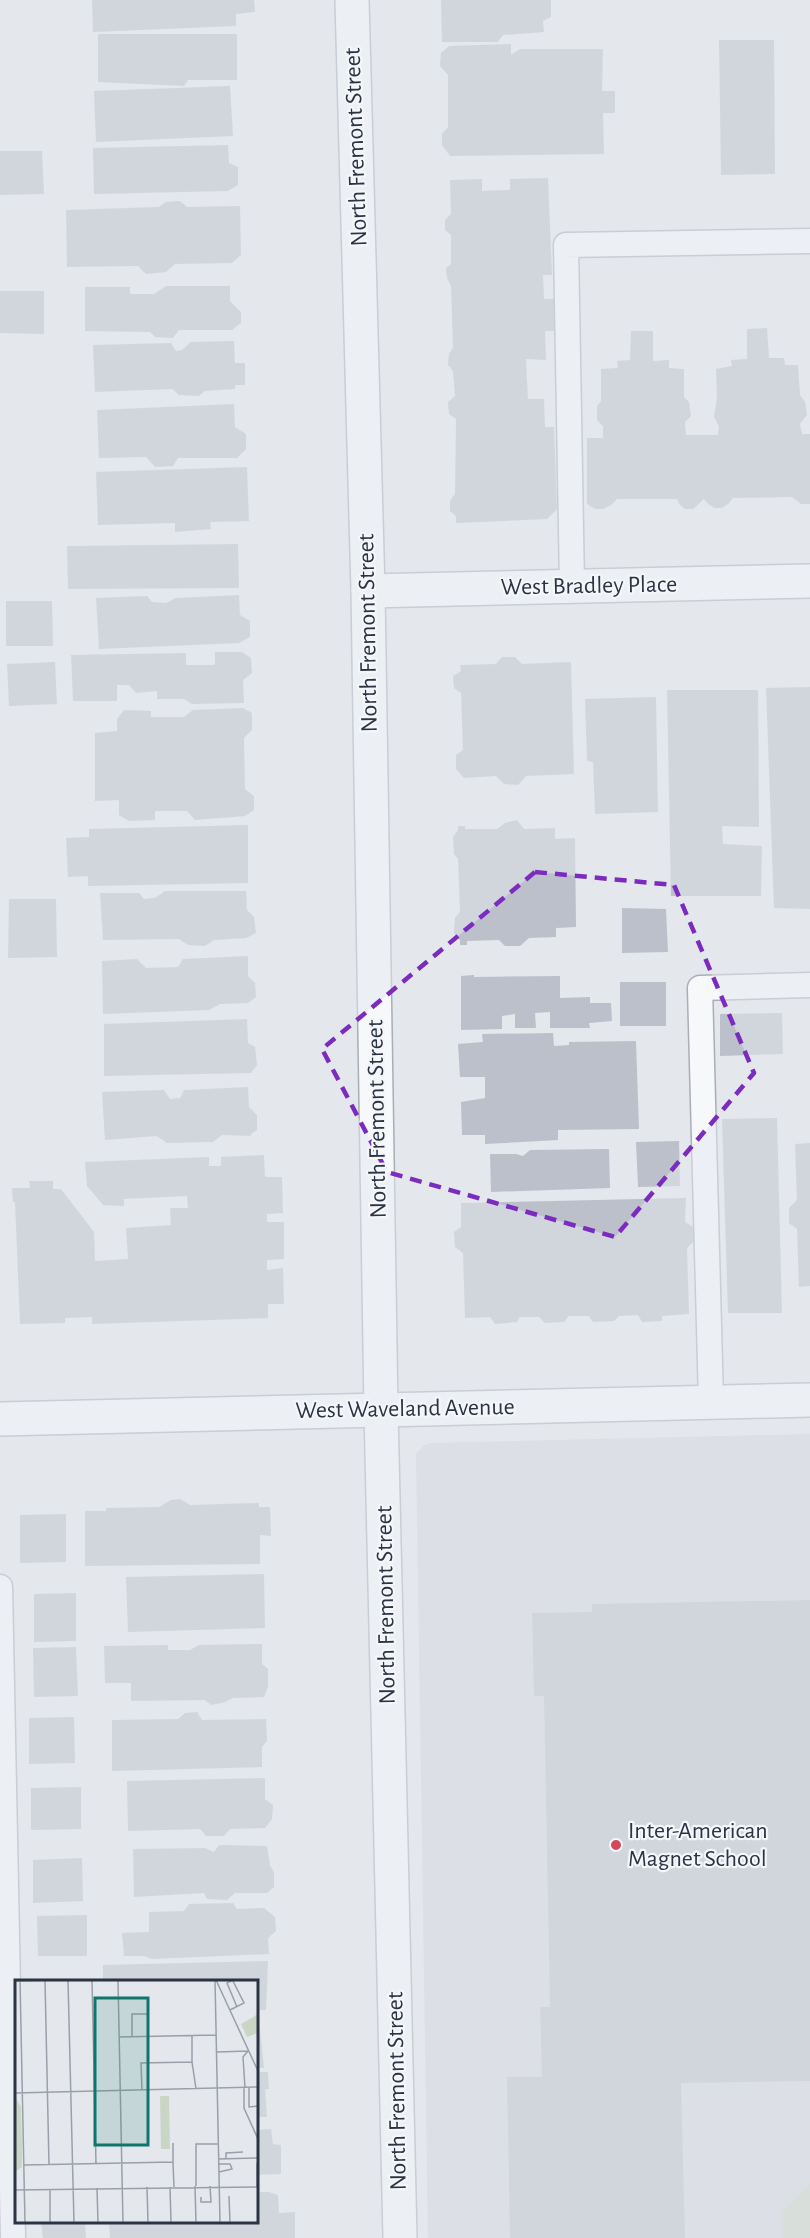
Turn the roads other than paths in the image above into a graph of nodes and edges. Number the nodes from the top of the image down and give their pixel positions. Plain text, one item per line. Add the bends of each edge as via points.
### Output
1 (352, 0) edge
2 (810, 241) edge
3 (810, 581) edge
4 (572, 586) junction
5 (368, 591) junction
6 (810, 985) edge
7 (810, 1400) edge
8 (711, 1402) junction
9 (381, 1410) junction
10 (0, 1419) edge
11 (0, 1587) edge
12 (13, 2238) edge
13 (400, 2238) edge

1 - 5 street, North Fremont Street
2 - 4 lane via 566,245
3 - 4 street, West Bradley Place
4 - 5 street, West Bradley Place
5 - 9 street, North Fremont Street
6 - 8 lane via 700,988
7 - 8 street, West Waveland Avenue
8 - 9 street, West Waveland Avenue
9 - 10 street, West Waveland Avenue
9 - 13 street, North Fremont Street
11 - 12 lane

